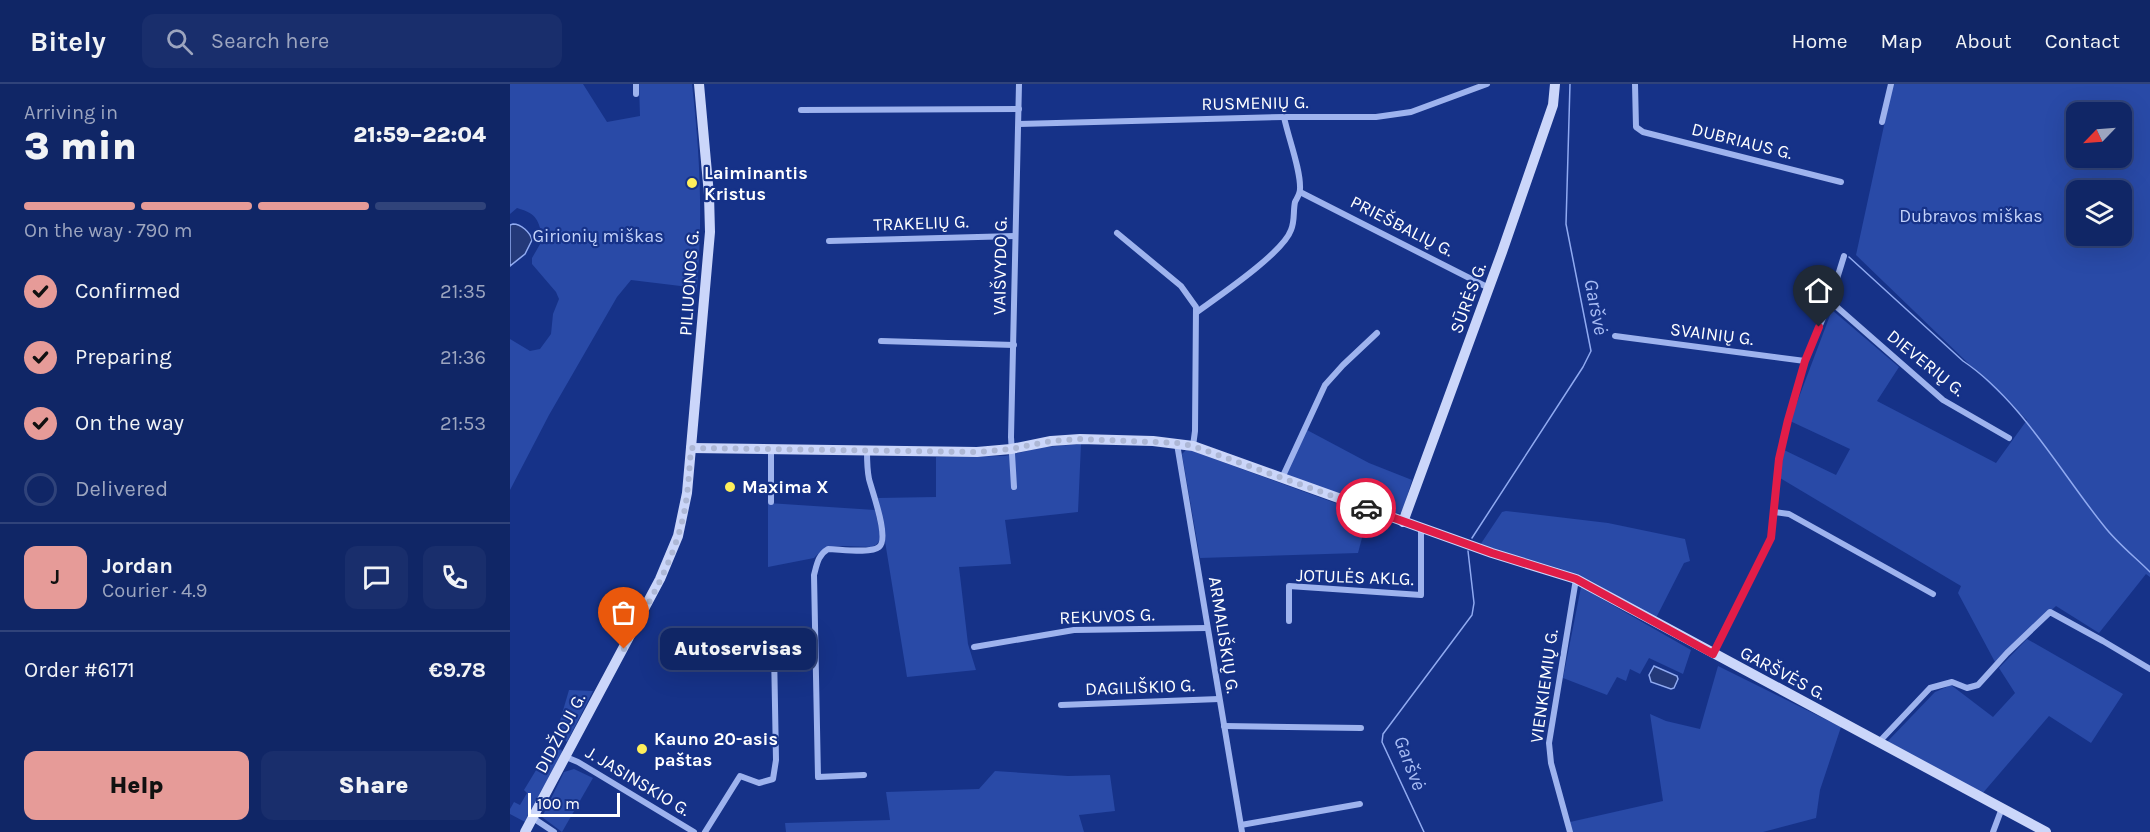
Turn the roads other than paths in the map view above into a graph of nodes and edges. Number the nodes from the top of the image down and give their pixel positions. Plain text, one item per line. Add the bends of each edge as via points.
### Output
1 (636, 84) edge
2 (699, 84) edge
3 (1019, 84) edge
4 (1487, 84) edge
5 (1555, 84) edge
6 (1635, 84) edge
7 (1891, 84) edge
8 (636, 94) dead end
9 (1019, 109) junction
10 (801, 110) dead end
11 (1284, 117) junction
12 (1882, 122) dead end
13 (1019, 123) junction
14 (1841, 182) dead end
15 (1300, 192) junction
16 (1117, 233) dead end
17 (1015, 236) junction
18 (829, 241) dead end
19 (1844, 256) dead end
20 (1489, 288) junction
21 (1830, 301) junction
22 (1197, 312) junction
23 (1377, 333) dead end
24 (1615, 336) dead end
25 (881, 341) dead end
26 (1014, 345) junction
27 (1805, 361) junction
28 (2009, 438) dead end
29 (1177, 443) junction
30 (1193, 446) junction
31 (691, 448) junction
32 (1011, 449) junction
33 (771, 450) junction
34 (867, 451) junction
35 (1282, 478) junction
36 (1014, 487) dead end
37 (771, 502) dead end
38 (1774, 512) junction
39 (1403, 522) junction
40 (1421, 528) junction
41 (1576, 579) junction
42 (1933, 594) dead end
43 (1289, 621) dead end
44 (1207, 628) junction
45 (974, 647) dead end
46 (774, 651) dead end
47 (1713, 654) junction
48 (2150, 669) edge
49 (1219, 699) junction
50 (1061, 705) dead end
51 (1224, 726) junction
52 (1361, 728) dead end
53 (1879, 742) junction
54 (566, 757) junction
55 (864, 775) dead end
56 (1360, 804) dead end
57 (2002, 808) junction
58 (533, 818) junction
59 (1242, 828) edge
60 (525, 832) edge
61 (554, 832) edge
62 (694, 832) edge
63 (705, 832) edge
64 (1570, 832) edge
65 (1993, 832) edge
66 (2046, 832) edge

1 - 8 street
2 - 31 main road, PILIUONOS G. via 710,232
3 - 9 street, VAIŠVYDO G.
4 - 11 street, RUSMENIŲ G. via 1411,112 1376,117
5 - 20 main road, SŪRĖS G. via 1553,105
6 - 14 street, DUBRIAUS G. via 1636,127 1643,132
7 - 12 street
9 - 10 street
9 - 13 street, VAIŠVYDO G.
11 - 13 street, RUSMENIŲ G.
11 - 15 street
13 - 17 street, VAIŠVYDO G.
15 - 20 street, PRIEŠBALIŲ G.
15 - 22 street via 1287,240
16 - 22 street via 1187,292
17 - 18 street, TRAKELIŲ G.
17 - 26 street, VAIŠVYDO G.
19 - 21 street
20 - 39 main road, SŪRĖS G.
21 - 27 street
21 - 28 street, DIEVERIŲ G. via 1943,400
22 - 30 street
23 - 35 street via 1325,385
24 - 27 street, SVAINIŲ G.
25 - 26 street
26 - 32 street, VAIŠVYDO G.
27 - 38 street via 1779,459
29 - 30 main road, GARŠVĖS G.
29 - 32 main road, GARŠVĖS G. via 1080,439
29 - 44 street, ARMALIŠKIŲ G.
30 - 35 main road, GARŠVĖS G.
31 - 33 main road, GARŠVĖS G.
31 - 54 main road, DIDŽIOJI G. via 686,502 671,554
32 - 34 main road, GARŠVĖS G.
32 - 36 street, VAIŠVYDO G.
33 - 34 main road, GARŠVĖS G.
33 - 37 street
34 - 55 street via 882,544 868,551 828,549 818,560 814,575 818,777
35 - 39 main road, GARŠVĖS G.
38 - 42 street via 1789,514
38 - 47 street via 1771,538
39 - 40 main road, GARŠVĖS G.
40 - 41 main road, GARŠVĖS G.
40 - 43 street, JOTULĖS AKLG. via 1421,595 1289,586
41 - 47 main road, GARŠVĖS G.
41 - 64 street, VIENKIEMIŲ G. via 1549,743
44 - 45 street, REKUVOS G. via 1074,630
44 - 49 street, ARMALIŠKIŲ G.
46 - 63 street via 773,779 759,783 740,776
47 - 53 main road, GARŠVĖS G.
48 - 53 street via 2050,612 1978,685 1967,688 1952,682 1930,688
49 - 50 street, DAGILIŠKIO G.
49 - 51 street, ARMALIŠKIŲ G.
51 - 52 street
51 - 59 street, ARMALIŠKIŲ G.
53 - 57 main road, GARŠVĖS G.
54 - 58 main road, DIDŽIOJI G.
54 - 62 street, J. JASINSKIO G.
56 - 59 street
57 - 65 street
57 - 66 main road, GARŠVĖS G.
58 - 60 main road, DIDŽIOJI G.
58 - 61 street

